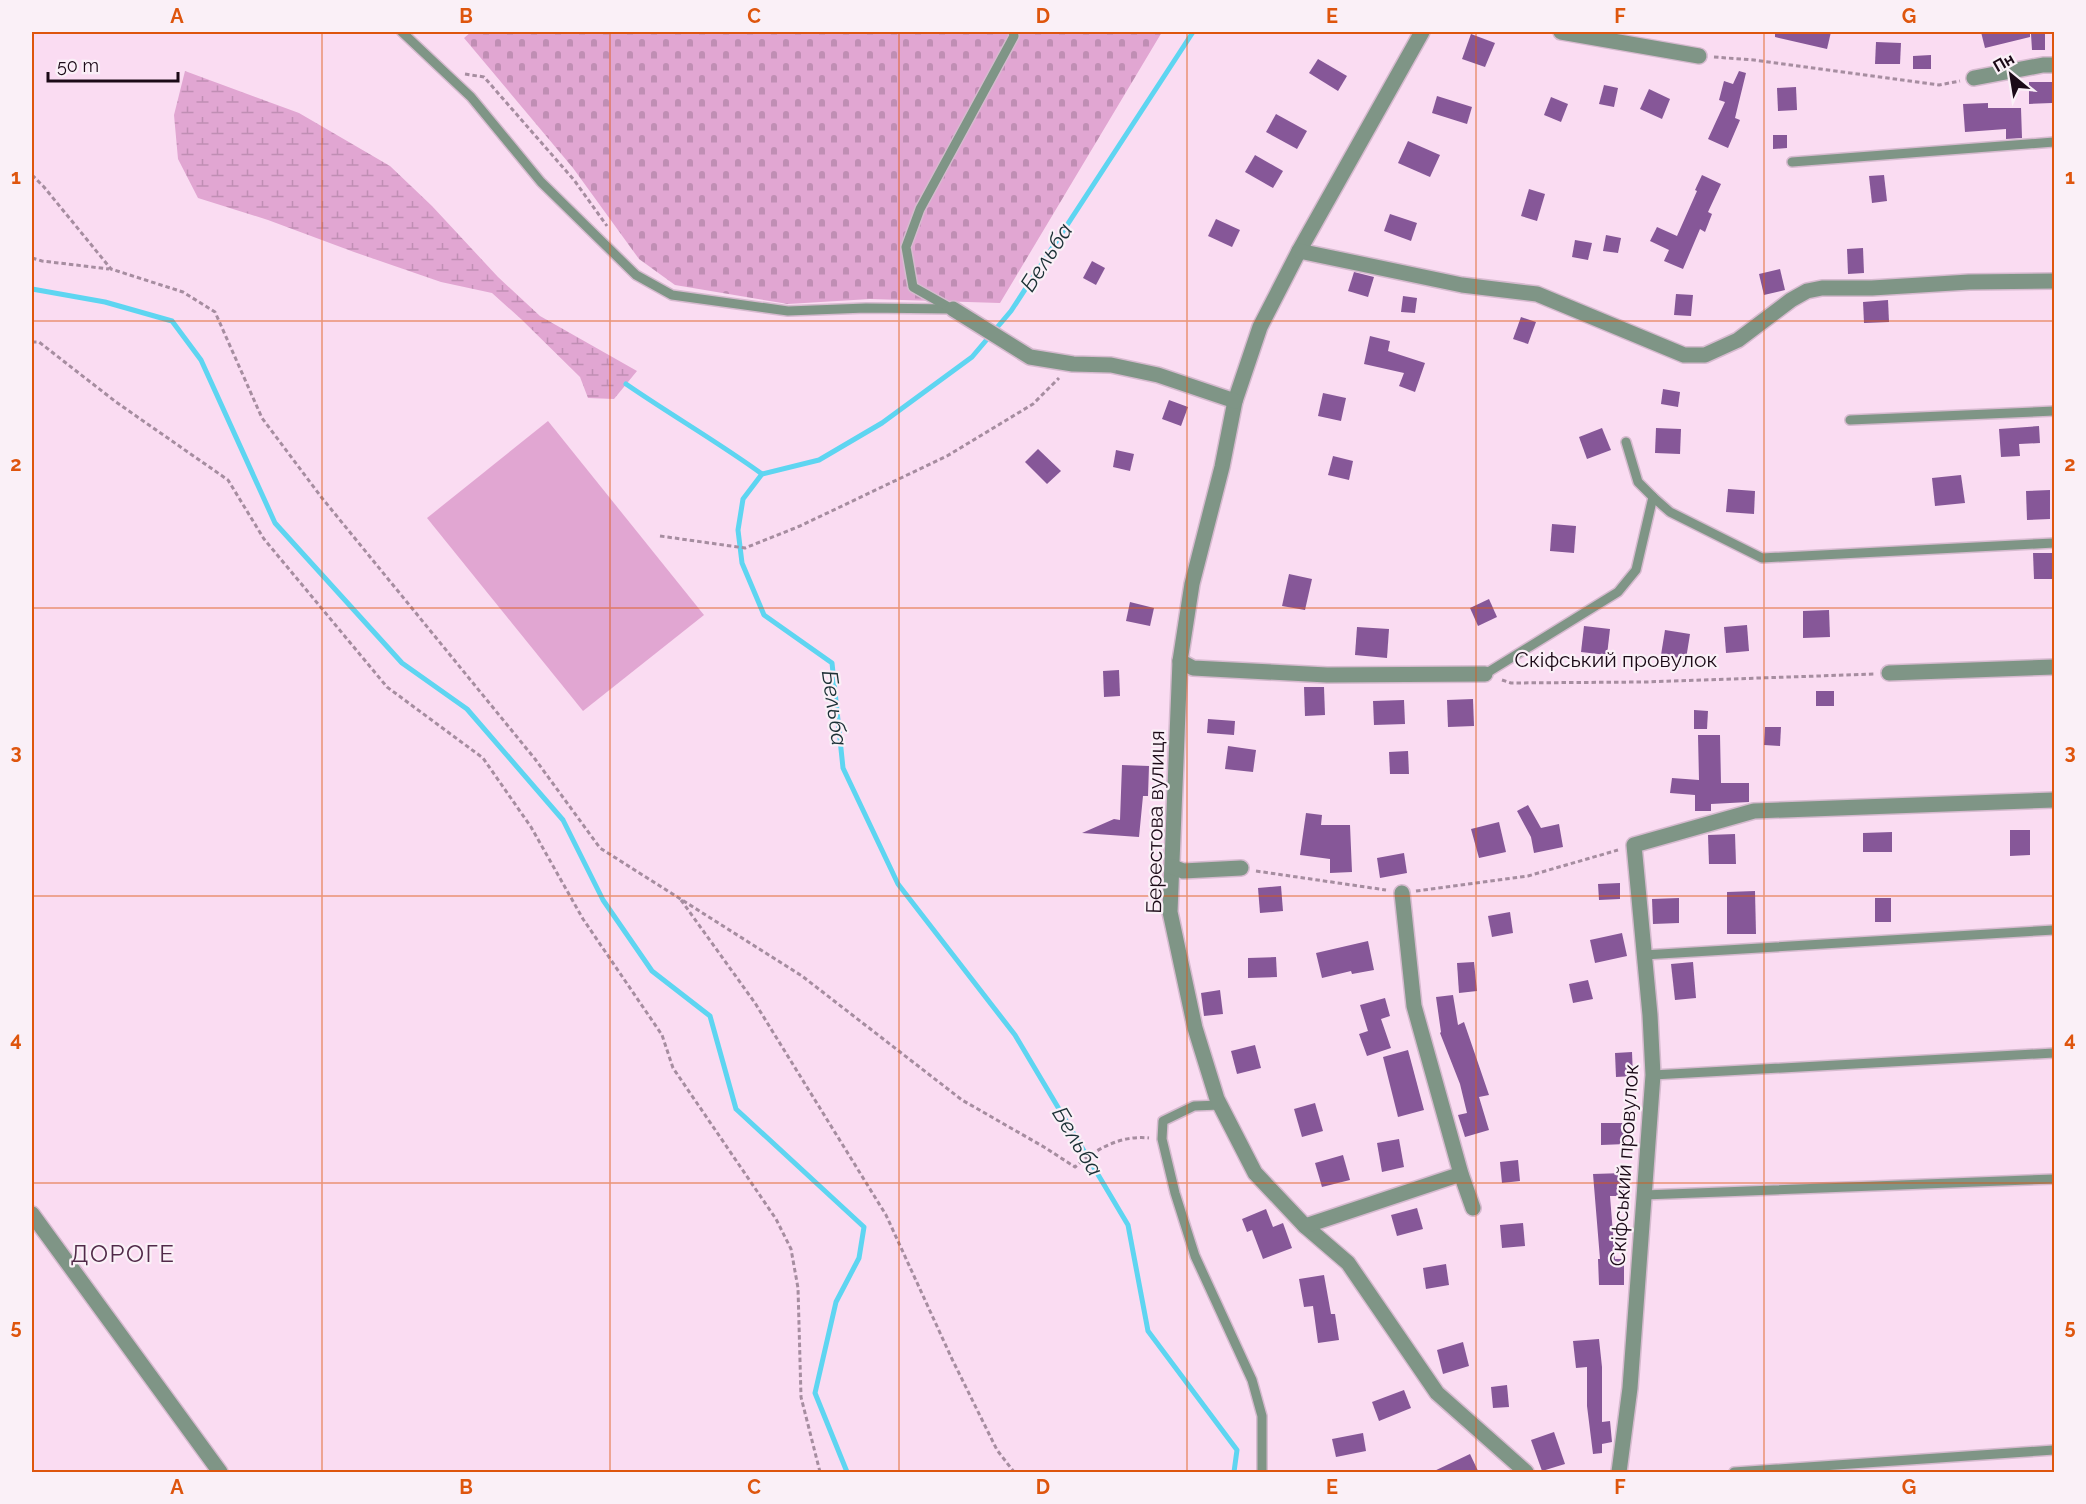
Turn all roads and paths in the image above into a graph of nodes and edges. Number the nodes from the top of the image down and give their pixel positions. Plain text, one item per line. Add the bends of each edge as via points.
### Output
1 (403, 32) edge
2 (1422, 32) edge
3 (1561, 32) edge
4 (1015, 33) edge
5 (1699, 56) joint
6 (2055, 65) edge
7 (443, 70) junction
8 (1974, 78) joint
9 (2055, 142) edge
10 (1792, 162) dead end
11 (32, 175) edge
12 (612, 234) dead end
13 (1299, 250) junction
14 (32, 258) edge
15 (111, 269) junction
16 (2055, 281) edge
17 (953, 309) junction
18 (32, 342) edge
19 (1073, 364) junction
20 (1235, 401) junction
21 (2055, 411) edge
22 (1850, 420) dead end
23 (1626, 442) dead end
24 (1653, 497) junction
25 (660, 536) dead end
26 (2055, 543) edge
27 (1180, 661) junction
28 (2055, 667) edge
29 (1889, 673) joint
30 (1485, 674) junction
31 (2055, 800) edge
32 (1634, 845) junction
33 (1173, 867) junction
34 (1241, 868) joint
35 (1402, 893) junction
36 (679, 898) junction
37 (2055, 930) edge
38 (1644, 955) junction
39 (2055, 1053) edge
40 (1653, 1075) junction
41 (1220, 1105) junction
42 (1162, 1139) junction
43 (1461, 1174) junction
44 (2055, 1179) edge
45 (1644, 1195) junction
46 (1473, 1208) dead end
47 (32, 1214) edge
48 (1305, 1226) junction
49 (2055, 1450) edge
50 (220, 1473) edge
51 (820, 1473) edge
52 (1014, 1473) edge
53 (1262, 1473) edge
54 (1526, 1473) edge
55 (1619, 1473) edge
56 (1734, 1473) edge

1 - 7 lane
2 - 13 street, Берестова вулиця
3 - 5 street
4 - 17 lane via 920,209 906,247 913,287
5 - 8 path via 1939,85
6 - 8 street
7 - 12 path via 484,77 574,180
7 - 17 lane via 471,97 541,182 636,275 672,296 788,311
9 - 10 lane
11 - 15 path
13 - 16 street via 1462,285 1537,294 1684,355 1705,355 1738,340 1791,300 1822,288
13 - 20 street, Берестова вулиця via 1260,327
14 - 15 path
15 - 36 path via 183,292 215,312 262,418 322,498 535,759 600,848
17 - 19 street via 1030,357
18 - 51 path via 39,342 116,402 228,480 264,539 387,687 483,758 531,827 583,919 662,1035 673,1068 776,1220 791,1249 798,1288 801,1397
19 - 20 street via 1111,365 1158,375
19 - 25 path via 1033,404 948,456 800,526 745,548
20 - 27 street, Берестова вулиця via 1192,584
21 - 22 lane
23 - 24 lane via 1638,482
24 - 26 lane via 1670,512 1762,558
24 - 30 lane via 1636,570 1618,592
27 - 30 street, Скіфський провулок via 1193,669
27 - 33 street, Берестова вулиця
28 - 29 street
29 - 30 path, Скіфський провулок via 1598,683 1511,683
31 - 32 street via 1754,811
32 - 35 path via 1528,876
32 - 38 street, Скіфський провулок
33 - 34 street via 1182,871
33 - 41 street, Берестова вулиця via 1170,912 1195,1028
34 - 35 path
35 - 43 street via 1414,1006
36 - 42 path via 802,976 962,1100 1075,1167 1092,1152 1127,1137
36 - 52 path via 755,1003 886,1215 997,1450
37 - 38 lane
38 - 40 street, Скіфський провулок
39 - 40 lane
40 - 45 street, Скіфський провулок
41 - 42 lane via 1194,1106 1163,1121
41 - 48 street, Берестова вулиця via 1255,1173
42 - 53 lane via 1196,1256 1252,1380 1262,1416
43 - 46 street
43 - 48 street
44 - 45 lane
45 - 55 street, Скіфський провулок
47 - 50 street
48 - 54 street, Берестова вулиця via 1348,1263 1437,1393
49 - 56 lane

